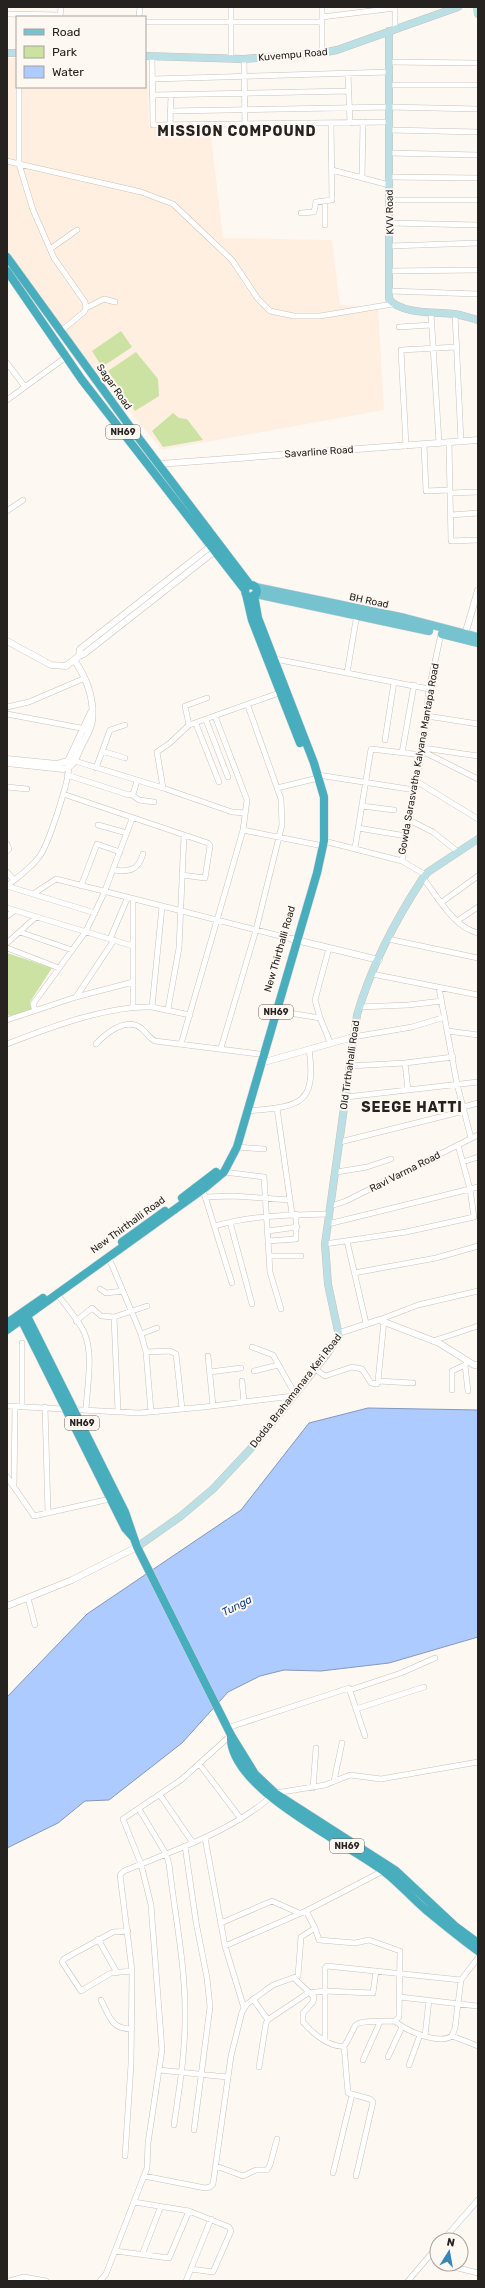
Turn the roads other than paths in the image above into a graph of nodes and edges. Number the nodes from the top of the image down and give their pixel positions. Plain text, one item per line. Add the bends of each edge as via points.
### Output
1 (61, 7) edge
2 (231, 7) edge
3 (322, 7) edge
4 (395, 7) edge
5 (458, 7) edge
6 (477, 7) edge
7 (7, 14) edge
8 (478, 14) edge
9 (60, 16) edge
10 (322, 20) junction
11 (146, 22) edge
12 (230, 22) junction
13 (392, 30) junction
14 (322, 53) junction
15 (148, 56) edge
16 (230, 59) junction
17 (244, 59) junction
18 (389, 62) junction
19 (478, 63) edge
20 (389, 72) junction
21 (348, 74) junction
22 (244, 76) junction
23 (153, 79) junction
24 (389, 85) junction
25 (478, 85) edge
26 (19, 88) edge
27 (348, 91) junction
28 (244, 93) junction
29 (152, 95) junction
30 (171, 95) junction
31 (348, 108) junction
32 (389, 108) junction
33 (478, 109) edge
34 (245, 110) junction
35 (170, 111) junction
36 (363, 122) junction
37 (332, 123) junction
38 (350, 123) junction
39 (170, 125) junction
40 (245, 125) junction
41 (389, 126) junction
42 (478, 132) edge
43 (389, 153) junction
44 (478, 155) edge
45 (7, 161) edge
46 (19, 164) junction
47 (332, 170) junction
48 (389, 177) junction
49 (362, 178) junction
50 (478, 178) edge
51 (389, 185) junction
52 (389, 200) junction
53 (478, 200) edge
54 (325, 202) junction
55 (301, 213) dead end
56 (389, 223) junction
57 (325, 225) dead end
58 (478, 225) edge
59 (77, 230) dead end
60 (478, 243) edge
61 (390, 246) junction
62 (50, 249) junction
63 (7, 257) edge
64 (478, 270) edge
65 (7, 271) edge
66 (389, 271) junction
67 (389, 291) junction
68 (478, 294) edge
69 (115, 302) dead end
70 (392, 304) junction
71 (86, 308) junction
72 (431, 313) junction
73 (455, 314) junction
74 (478, 320) edge
75 (431, 325) junction
76 (399, 327) dead end
77 (61, 331) junction
78 (432, 347) junction
79 (456, 347) junction
80 (66, 357) junction
81 (7, 363) edge
82 (25, 387) junction
83 (7, 400) edge
84 (478, 440) edge
85 (461, 442) junction
86 (439, 443) junction
87 (449, 443) junction
88 (424, 444) junction
89 (406, 446) junction
90 (159, 464) junction
91 (450, 492) junction
92 (478, 492) edge
93 (23, 500) dead end
94 (7, 512) edge
95 (478, 513) edge
96 (451, 515) junction
97 (478, 540) edge
98 (213, 549) junction
99 (478, 590) edge
100 (251, 591) junction
101 (357, 614) junction
102 (441, 634) junction
103 (464, 636) junction
104 (478, 637) edge
105 (7, 642) edge
106 (478, 643) edge
107 (76, 658) junction
108 (275, 659) junction
109 (347, 673) junction
110 (85, 678) junction
111 (394, 682) junction
112 (414, 685) junction
113 (429, 689) junction
114 (279, 693) junction
115 (207, 698) dead end
116 (248, 706) junction
117 (7, 707) edge
118 (7, 714) edge
119 (215, 716) junction
120 (427, 716) junction
121 (206, 720) junction
122 (196, 724) junction
123 (478, 724) edge
124 (125, 725) dead end
125 (189, 725) junction
126 (87, 729) junction
127 (385, 740) dead end
128 (102, 751) junction
129 (402, 752) junction
130 (422, 752) junction
131 (478, 756) edge
132 (125, 758) dead end
133 (7, 759) edge
134 (7, 763) edge
135 (71, 763) junction
136 (96, 768) junction
137 (67, 775) junction
138 (228, 777) dead end
139 (316, 777) junction
140 (478, 779) edge
141 (137, 781) junction
142 (416, 781) junction
143 (218, 782) dead end
144 (366, 782) junction
145 (7, 787) edge
146 (163, 788) junction
147 (277, 788) junction
148 (27, 789) dead end
149 (415, 790) junction
150 (63, 794) junction
151 (132, 795) junction
152 (154, 802) dead end
153 (362, 806) junction
154 (394, 810) dead end
155 (245, 813) junction
156 (132, 819) junction
157 (478, 819) edge
158 (409, 820) junction
159 (98, 825) dead end
160 (358, 828) junction
161 (243, 830) junction
162 (127, 833) junction
163 (184, 835) junction
164 (279, 836) junction
165 (406, 836) junction
166 (478, 839) edge
167 (321, 843) junction
168 (7, 844) edge
169 (355, 848) junction
170 (7, 851) edge
171 (120, 852) junction
172 (458, 852) junction
173 (143, 854) dead end
174 (402, 861) junction
175 (113, 870) junction
176 (7, 872) edge
177 (182, 874) junction
178 (424, 876) junction
179 (478, 876) edge
180 (14, 880) junction
181 (7, 886) edge
182 (81, 886) junction
183 (104, 893) junction
184 (33, 894) junction
185 (127, 899) junction
186 (133, 900) junction
187 (442, 902) junction
188 (162, 907) junction
189 (478, 907) edge
190 (7, 908) edge
191 (14, 911) junction
192 (181, 912) junction
193 (95, 913) junction
194 (7, 916) edge
195 (36, 917) junction
196 (217, 920) junction
197 (457, 921) junction
198 (256, 930) junction
199 (86, 931) junction
200 (20, 932) junction
201 (478, 932) edge
202 (112, 939) junction
203 (294, 940) junction
204 (388, 940) junction
205 (7, 943) edge
206 (133, 946) junction
207 (7, 948) edge
208 (329, 948) junction
209 (72, 950) junction
210 (478, 958) edge
211 (379, 960) junction
212 (59, 968) junction
213 (372, 974) junction
214 (133, 982) junction
215 (439, 988) junction
216 (478, 995) edge
217 (76, 997) junction
218 (442, 1001) junction
219 (133, 1006) junction
220 (152, 1007) junction
221 (360, 1007) junction
222 (168, 1009) junction
223 (35, 1011) junction
224 (277, 1011) junction
225 (190, 1015) junction
226 (445, 1017) junction
227 (320, 1018) junction
228 (7, 1020) edge
229 (448, 1031) junction
230 (478, 1034) edge
231 (353, 1037) junction
232 (330, 1042) junction
233 (7, 1044) edge
234 (96, 1044) dead end
235 (181, 1044) junction
236 (221, 1048) junction
237 (309, 1049) junction
238 (259, 1054) junction
239 (452, 1057) junction
240 (261, 1063) junction
241 (405, 1063) junction
242 (350, 1066) junction
243 (478, 1082) edge
244 (457, 1084) junction
245 (408, 1090) junction
246 (346, 1097) junction
247 (478, 1103) edge
248 (277, 1108) junction
249 (463, 1109) junction
250 (248, 1111) junction
251 (478, 1135) edge
252 (471, 1138) junction
253 (340, 1142) junction
254 (458, 1145) junction
255 (237, 1147) junction
256 (264, 1149) dead end
257 (478, 1157) edge
258 (391, 1159) dead end
259 (463, 1162) junction
260 (224, 1172) junction
261 (336, 1172) junction
262 (478, 1187) edge
263 (470, 1189) junction
264 (200, 1193) junction
265 (266, 1198) junction
266 (290, 1200) junction
267 (331, 1206) junction
268 (294, 1214) junction
269 (329, 1214) junction
270 (267, 1216) junction
271 (230, 1222) junction
272 (328, 1224) junction
273 (215, 1226) junction
274 (297, 1227) junction
275 (268, 1231) junction
276 (268, 1241) junction
277 (347, 1241) junction
278 (325, 1244) junction
279 (478, 1246) edge
280 (269, 1256) junction
281 (301, 1256) dead end
282 (109, 1258) junction
283 (354, 1274) junction
284 (232, 1283) dead end
285 (100, 1289) dead end
286 (123, 1291) junction
287 (478, 1292) edge
288 (57, 1294) junction
289 (252, 1304) dead end
290 (147, 1306) dead end
291 (37, 1309) junction
292 (281, 1309) dead end
293 (131, 1312) junction
294 (23, 1315) junction
295 (114, 1317) junction
296 (76, 1321) junction
297 (382, 1321) junction
298 (366, 1323) junction
299 (478, 1326) edge
300 (7, 1327) edge
301 (157, 1328) dead end
302 (32, 1331) junction
303 (339, 1333) junction
304 (141, 1334) junction
305 (433, 1341) junction
306 (22, 1343) dead end
307 (252, 1347) dead end
308 (146, 1352) junction
309 (208, 1356) dead end
310 (466, 1363) junction
311 (278, 1365) junction
312 (478, 1365) edge
313 (241, 1368) dead end
314 (315, 1369) junction
315 (254, 1371) dead end
316 (210, 1372) junction
317 (242, 1381) dead end
318 (378, 1381) junction
319 (413, 1383) dead end
320 (452, 1390) dead end
321 (468, 1391) dead end
322 (294, 1395) junction
323 (244, 1402) junction
324 (7, 1406) edge
325 (14, 1406) junction
326 (213, 1406) junction
327 (22, 1407) junction
328 (45, 1408) junction
329 (71, 1409) junction
330 (182, 1409) junction
331 (86, 1410) junction
332 (118, 1412) junction
333 (151, 1412) junction
334 (7, 1477) edge
335 (14, 1488) junction
336 (110, 1499) junction
337 (48, 1513) junction
338 (134, 1538) junction
339 (139, 1550) junction
340 (28, 1598) junction
341 (7, 1606) edge
342 (35, 1625) dead end
343 (435, 1658) dead end
344 (424, 1687) dead end
345 (350, 1690) junction
346 (356, 1709) junction
347 (228, 1729) junction
348 (365, 1736) dead end
349 (342, 1743) dead end
350 (316, 1748) dead end
351 (478, 1762) edge
352 (200, 1765) junction
353 (334, 1781) junction
354 (313, 1788) junction
355 (160, 1795) junction
356 (273, 1795) junction
357 (139, 1809) junction
358 (241, 1819) junction
359 (206, 1838) junction
360 (193, 1843) junction
361 (186, 1846) junction
362 (166, 1854) junction
363 (141, 1864) junction
364 (383, 1871) junction
365 (306, 1911) junction
366 (299, 1914) junction
367 (221, 1923) junction
368 (315, 1928) junction
369 (128, 1930) junction
370 (98, 1939) junction
371 (478, 1943) edge
372 (225, 1946) junction
373 (478, 1951) edge
374 (478, 1958) edge
375 (116, 1971) junction
376 (132, 1971) junction
377 (376, 1971) junction
378 (401, 1973) junction
379 (295, 1979) junction
380 (461, 1980) junction
381 (325, 1991) junction
382 (308, 1992) junction
383 (400, 1997) junction
384 (253, 1999) junction
385 (101, 2000) dead end
386 (429, 2000) junction
387 (459, 2003) junction
388 (477, 2006) edge
389 (244, 2008) junction
390 (268, 2020) junction
391 (395, 2021) junction
392 (380, 2022) junction
393 (402, 2027) junction
394 (132, 2029) junction
395 (422, 2035) junction
396 (452, 2036) junction
397 (325, 2041) junction
398 (344, 2046) junction
399 (478, 2046) edge
400 (388, 2058) dead end
401 (363, 2060) dead end
402 (409, 2064) dead end
403 (259, 2067) dead end
404 (159, 2070) junction
405 (182, 2072) junction
406 (201, 2074) junction
407 (227, 2077) junction
408 (352, 2095) junction
409 (174, 2125) dead end
410 (194, 2130) dead end
411 (278, 2139) dead end
412 (125, 2156) dead end
413 (216, 2166) junction
414 (333, 2173) dead end
415 (144, 2176) junction
416 (356, 2176) dead end
417 (478, 2200) edge
418 (134, 2202) junction
419 (161, 2206) junction
420 (189, 2211) junction
421 (211, 2219) junction
422 (450, 2232) edge
423 (115, 2251) junction
424 (142, 2255) junction
425 (429, 2256) edge
426 (191, 2269) junction
427 (18, 2279) edge
428 (9, 2281) edge
429 (46, 2281) edge
430 (100, 2281) edge
431 (186, 2281) edge
432 (408, 2281) edge

1 - 9 street
2 - 12 street
3 - 10 street
4 - 10 street
4 - 13 street
5 - 13 main road, Kuvempu Road
6 - 8 main road
7 - 9 street
10 - 12 street
10 - 14 street
11 - 12 street
12 - 16 street
13 - 14 main road, Kuvempu Road
13 - 18 main road, KVV Road
14 - 17 main road, Kuvempu Road
15 - 16 main road, Kuvempu Road
15 - 23 street
16 - 17 main road, Kuvempu Road
17 - 22 street
18 - 19 street
18 - 20 main road, KVV Road
20 - 21 street
20 - 24 main road, KVV Road
21 - 22 street
21 - 27 street
22 - 23 street
22 - 28 street
23 - 29 street
24 - 25 street
24 - 32 main road, KVV Road
26 - 46 street
27 - 28 street
27 - 31 street
28 - 30 street
28 - 34 street
29 - 30 street
29 - 39 street via 153,125
30 - 35 street
31 - 32 street
31 - 34 street
31 - 38 street
32 - 33 street
32 - 41 main road, KVV Road
34 - 35 street
34 - 40 street
35 - 39 street
36 - 38 street
36 - 41 street
36 - 49 street
37 - 38 street
37 - 40 street
37 - 47 street
39 - 40 street
41 - 42 street
41 - 43 main road, KVV Road
43 - 44 street
43 - 48 main road, KVV Road
45 - 46 street
46 - 62 street
46 - 70 street via 142,192 173,204 232,260 258,299 270,311 294,316 320,316
47 - 49 street
47 - 54 street via 332,199
48 - 50 street
48 - 51 main road, KVV Road
49 - 51 street
51 - 52 main road, KVV Road
52 - 53 street
52 - 56 main road, KVV Road
54 - 55 street via 316,203 314,212
54 - 57 street
56 - 58 street
56 - 61 main road, KVV Road
59 - 62 street
60 - 61 street
61 - 66 main road, KVV Road
62 - 71 street
63 - 77 highway, Sagar Road / NH69
64 - 66 street
65 - 80 highway, Sagar Road / NH69
66 - 67 main road, KVV Road
67 - 68 street
67 - 70 main road, KVV Road
69 - 71 street via 104,299
70 - 72 main road via 396,307
71 - 77 street
72 - 73 main road
72 - 75 street
73 - 74 main road
73 - 79 street
75 - 76 street
75 - 78 street
77 - 90 highway, Sagar Road / NH69
78 - 79 street
78 - 86 street
78 - 89 street via 401,350
79 - 85 street
80 - 82 street
80 - 98 highway, Sagar Road / NH69
81 - 82 street
82 - 83 street
84 - 85 street, Savarline Road
85 - 87 street, Savarline Road
86 - 87 street, Savarline Road
86 - 88 street, Savarline Road
87 - 91 street
88 - 89 street, Savarline Road
88 - 91 street via 426,491
89 - 90 street, Savarline Road
90 - 100 highway, Sagar Road / NH69
91 - 92 street
91 - 96 street
93 - 94 street
95 - 96 street
96 - 97 street via 451,541
98 - 100 highway, Sagar Road / NH69
98 - 107 street
99 - 103 street
100 - 101 main road, BH Road
100 - 103 main road, BH Road via 405,618
100 - 108 highway, NH69 via 258,618
100 - 114 highway, New Thirthalli Road / NH69 via 252,620
101 - 102 main road, BH Road
101 - 109 street
102 - 103 main road, BH Road
102 - 113 street, Gowda Sarasvatha Kalyana Mantapa Road
103 - 104 main road, BH Road
103 - 106 main road, BH Road
105 - 107 street via 51,665 66,666
107 - 110 street
108 - 109 street
108 - 139 highway, NH69
109 - 111 street
110 - 117 street via 29,702
110 - 126 street via 92,711
111 - 112 street
111 - 127 street
112 - 113 street
112 - 129 street
113 - 120 street, Gowda Sarasvatha Kalyana Mantapa Road
114 - 116 street
114 - 139 highway, New Thirthalli Road / NH69
115 - 125 street via 185,706
116 - 119 street
116 - 147 street
118 - 126 street
119 - 121 street
119 - 155 street via 247,800
120 - 123 street
120 - 130 street, Gowda Sarasvatha Kalyana Mantapa Road
121 - 122 street
121 - 138 street
122 - 125 street
122 - 143 street
124 - 128 street via 110,730
125 - 146 street via 157,752
126 - 135 street
128 - 132 street
128 - 136 street
129 - 130 street
129 - 144 street via 371,749
130 - 131 street
130 - 140 street
130 - 142 street, Gowda Sarasvatha Kalyana Mantapa Road
133 - 135 street
134 - 135 street via 63,769
135 - 136 street
135 - 137 street
136 - 141 street
137 - 150 street
137 - 151 street
139 - 144 street
139 - 147 street
139 - 167 highway, New Thirthalli Road / NH69
141 - 146 street
141 - 151 street
142 - 149 street, Gowda Sarasvatha Kalyana Mantapa Road
142 - 157 street
144 - 149 street
144 - 153 street
145 - 148 street
146 - 155 street via 232,812
147 - 164 street via 282,809
149 - 158 street, Gowda Sarasvatha Kalyana Mantapa Road
150 - 156 street
150 - 180 street via 44,851
151 - 152 street via 139,800
153 - 154 street
153 - 160 street
155 - 161 street
156 - 162 street
156 - 163 street
158 - 165 street, Gowda Sarasvatha Kalyana Mantapa Road
158 - 172 street via 433,832
159 - 162 street
160 - 165 street
160 - 169 street
161 - 164 street
161 - 196 street
162 - 171 street
163 - 177 street
163 - 177 street via 210,846 205,878
164 - 167 street
164 - 198 street
165 - 174 street, Gowda Sarasvatha Kalyana Mantapa Road
166 - 172 main road, Old Tirthahalli Road
167 - 169 street
167 - 203 highway, New Thirthalli Road / NH69
168 - 170 street
169 - 174 street
171 - 175 street
171 - 182 street via 97,844
172 - 178 main road, Old Tirthahalli Road
173 - 175 street via 136,868 126,871
174 - 178 street
175 - 183 street
176 - 180 street
177 - 192 street
178 - 187 street
178 - 204 main road, Old Tirthahalli Road via 409,898
179 - 187 street
180 - 181 street
181 - 184 street
182 - 183 street
182 - 184 street via 53,879
183 - 185 street
183 - 193 street
184 - 193 street
185 - 186 street
185 - 202 street
186 - 188 street
186 - 206 street
187 - 197 street
188 - 192 street
188 - 220 street
189 - 197 street
190 - 191 street
191 - 194 street
191 - 195 street
192 - 196 street
192 - 222 street via 179,948
193 - 199 street
195 - 199 street
195 - 200 street
196 - 198 street
196 - 225 street
197 - 201 street via 470,931
198 - 203 street
198 - 236 street
199 - 202 street
199 - 209 street
200 - 205 street
200 - 209 street
202 - 206 street
202 - 217 street
203 - 208 street
203 - 224 highway, NH69
203 - 238 highway, New Thirthalli Road / NH69
204 - 210 street
204 - 211 main road, Old Tirthahalli Road
206 - 214 street
207 - 212 street
208 - 211 street
208 - 227 street via 315,1000
209 - 212 street
211 - 213 main road, Old Tirthahalli Road
212 - 223 street via 33,1004
213 - 215 street
213 - 221 main road, Old Tirthahalli Road
214 - 217 street
214 - 219 street
215 - 216 street
215 - 218 street
217 - 223 street
218 - 221 street via 408,1006
218 - 226 street
219 - 220 street
219 - 233 street via 80,1019
220 - 222 street
221 - 231 main road, Old Tirthahalli Road
222 - 225 street
223 - 228 street
224 - 227 street
224 - 240 highway, NH69
225 - 235 street
226 - 229 street
226 - 231 street via 412,1027
227 - 232 street
229 - 230 street
229 - 239 street
231 - 232 street
231 - 242 main road, Old Tirthahalli Road
232 - 237 street
234 - 235 street via 108,1032 132,1026 141,1028 155,1041
235 - 236 street
236 - 238 street
237 - 240 street
237 - 248 street via 309,1089 298,1102
238 - 264 highway, New Thirthalli Road / NH69 via 233,1146
239 - 241 street
239 - 244 street
240 - 250 highway, NH69
241 - 242 street
241 - 245 street
242 - 246 main road, Old Tirthahalli Road
243 - 244 street
244 - 245 street
244 - 249 street
245 - 246 street
246 - 253 main road, Old Tirthahalli Road
247 - 249 street
248 - 250 street
248 - 266 street
249 - 252 street
249 - 253 street
250 - 255 highway, NH69
251 - 252 street, Ravi Varma Road
252 - 254 street, Ravi Varma Road
253 - 261 main road, Old Tirthahalli Road
254 - 259 street
254 - 267 street, Ravi Varma Road
255 - 256 street
255 - 260 highway, NH69
257 - 259 street
258 - 261 street via 367,1167
259 - 263 street
260 - 264 highway, NH69
260 - 265 street via 262,1175
261 - 267 main road, Old Tirthahalli Road
262 - 263 street
263 - 272 street
263 - 277 street via 475,1215 473,1218
264 - 265 street
264 - 273 street
264 - 282 highway, NH69
264 - 294 highway, New Thirthalli Road / NH69
265 - 266 street
265 - 270 street
266 - 268 street
267 - 269 main road, Old Tirthahalli Road
268 - 269 street
268 - 270 street
268 - 274 street
269 - 272 main road, Old Tirthahalli Road
270 - 271 street
270 - 275 street
271 - 273 street
271 - 289 street
272 - 278 main road, Old Tirthahalli Road
273 - 284 street
274 - 275 street
274 - 276 street via 295,1240
275 - 276 street
276 - 280 street
277 - 278 street
277 - 283 street
278 - 303 main road, Old Tirthahalli Road via 328,1284
279 - 283 street
280 - 281 street
280 - 292 street via 270,1278
282 - 286 street
282 - 288 highway, NH69
283 - 298 street
285 - 286 street via 106,1293
286 - 293 street
287 - 297 street via 418,1305
288 - 291 highway, NH69
288 - 296 street
290 - 293 street
291 - 294 highway, NH69
291 - 302 highway
293 - 295 street
293 - 304 street
294 - 300 highway
294 - 302 highway, NH69
295 - 296 street via 101,1316 92,1308
295 - 332 street
296 - 331 street via 87,1340 89,1359
297 - 298 street, Dodda Brahamanara Keri Road
297 - 305 street
297 - 318 street
298 - 303 street, Dodda Brahamanara Keri Road
299 - 305 street
300 - 302 highway
301 - 304 street
302 - 329 highway, NH69
303 - 314 main road, Dodda Brahamanara Keri Road
304 - 308 street
305 - 310 street
306 - 327 street
307 - 311 street via 270,1353
308 - 330 street via 170,1351 176,1354
308 - 333 street
309 - 316 street
310 - 312 street
310 - 320 street via 452,1371
310 - 321 street
311 - 315 street
311 - 322 street
313 - 316 street
314 - 318 street via 325,1376 359,1367 365,1372 369,1383 376,1384
314 - 322 main road, Dodda Brahamanara Keri Road
316 - 326 street
317 - 323 street
318 - 319 street
322 - 323 street
322 - 339 main road, Dodda Brahamanara Keri Road via 213,1489
323 - 326 street
324 - 325 street
325 - 327 street
325 - 335 street
326 - 330 street
327 - 328 street
328 - 329 street
328 - 337 street
329 - 331 street
329 - 336 highway, NH69
329 - 338 highway, NH69 via 131,1525
330 - 333 street
331 - 332 street
332 - 333 street
334 - 335 street
335 - 337 street via 32,1515
336 - 337 street
336 - 338 highway, NH69 via 124,1528
338 - 339 highway, NH69
339 - 340 street
339 - 347 highway, NH69
340 - 341 street
340 - 342 street
343 - 345 street via 401,1673
344 - 346 street
345 - 346 street
345 - 347 street via 346,1688
346 - 348 street
347 - 352 street
347 - 356 highway, NH69 via 231,1745 247,1775
349 - 353 street
350 - 354 street
351 - 353 street via 381,1779 350,1775
352 - 355 street
352 - 358 street
353 - 354 street
354 - 356 street
355 - 357 street
355 - 360 street
356 - 358 street
356 - 364 highway, NH69 via 304,1821 348,1846
356 - 371 highway, NH69 via 395,1870 455,1926
357 - 362 street
357 - 363 street via 124,1817 123,1821
358 - 359 street
359 - 360 street
359 - 367 street
360 - 361 street
361 - 362 street
361 - 406 street via 210,1997
362 - 363 street
362 - 405 street via 170,1864 183,1980 185,2019
363 - 369 street via 124,1870 120,1876
363 - 404 street via 151,1906 155,1948 162,2038
364 - 365 street
364 - 373 highway, NH69 via 433,1916
365 - 366 street
365 - 368 street
366 - 367 street via 272,1901
366 - 372 street
367 - 372 street
368 - 378 street via 319,1940 355,1944 369,1940 398,1949 402,1954
368 - 379 street via 302,1937
369 - 370 street via 113,1932
369 - 376 street
370 - 375 street
370 - 375 street via 62,1962 81,1991
372 - 389 street
374 - 380 street
375 - 376 street
376 - 394 street
377 - 378 street
377 - 381 street via 372,1994
377 - 381 street via 327,1966
378 - 380 street
378 - 383 street
379 - 382 street
379 - 384 street via 273,1985
380 - 387 street
381 - 382 street
381 - 397 street
382 - 390 street
382 - 397 street via 314,1999 303,2013 303,2022
383 - 386 street
383 - 391 street via 399,2017
384 - 389 street
384 - 390 street
385 - 394 street via 115,2026
386 - 387 street
386 - 395 street
387 - 388 street
387 - 396 street
389 - 407 street
390 - 403 street
391 - 392 street
391 - 393 street
392 - 398 street via 357,2023
392 - 401 street
393 - 395 street
393 - 400 street
394 - 412 street
395 - 396 street via 444,2039
395 - 402 street
396 - 399 street
397 - 398 street
398 - 408 street via 346,2089
404 - 405 street
404 - 415 street
405 - 406 street
405 - 409 street
406 - 407 street
406 - 410 street
407 - 413 street
408 - 414 street
408 - 416 street via 370,2099 373,2106
411 - 413 street via 267,2170 256,2170 243,2176
413 - 415 street via 210,2187
415 - 418 street
417 - 422 street
418 - 419 street
418 - 423 street
419 - 420 street
419 - 424 street
420 - 421 street
420 - 424 street via 171,2257 166,2259
421 - 426 street
421 - 426 street via 231,2231 213,2272
423 - 424 street
423 - 430 street via 106,2274
425 - 432 street
426 - 431 street
427 - 428 street
427 - 429 street

